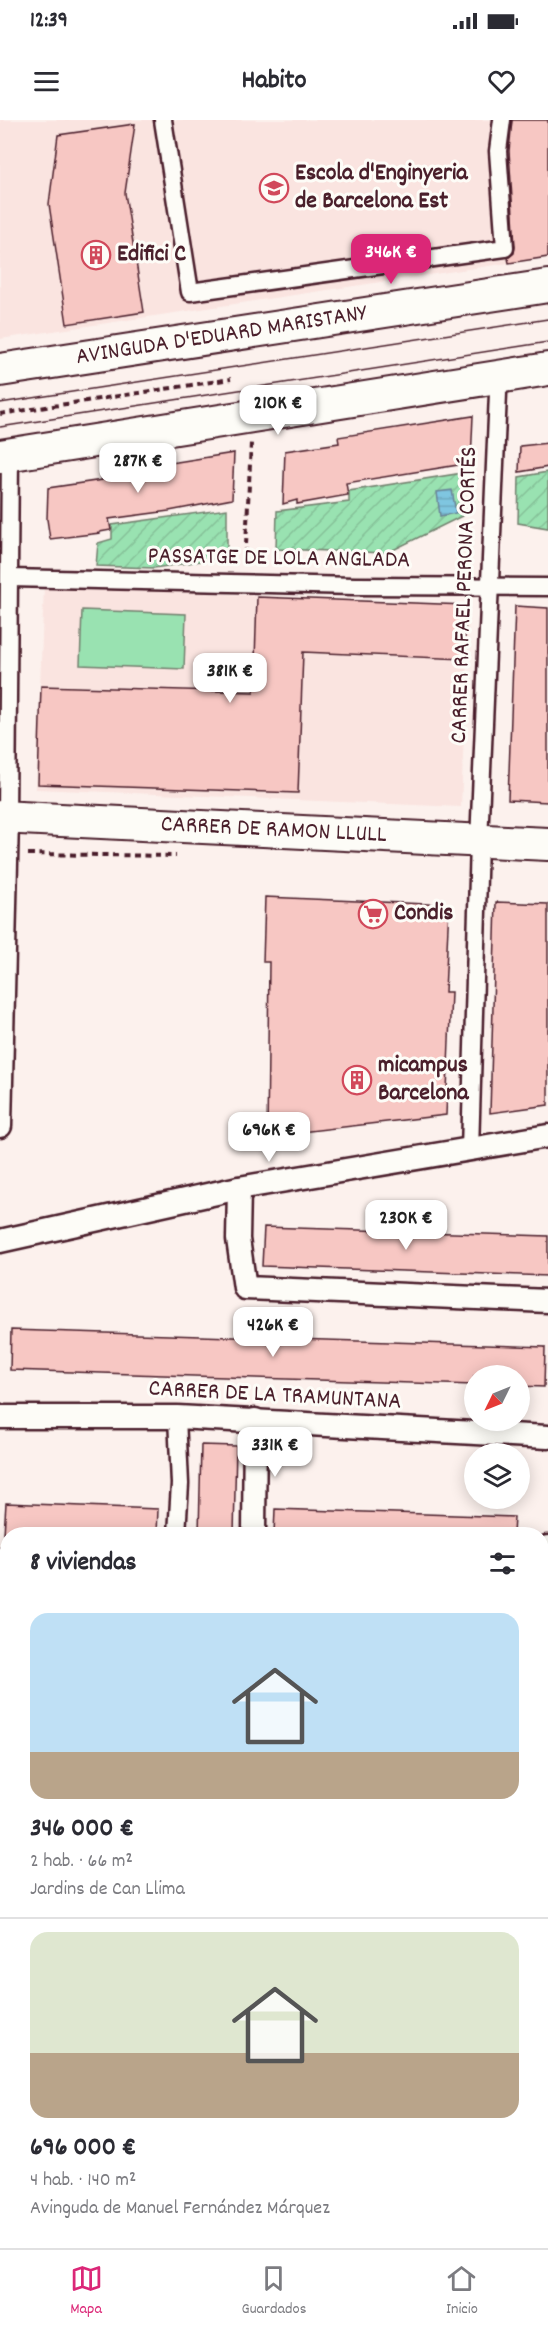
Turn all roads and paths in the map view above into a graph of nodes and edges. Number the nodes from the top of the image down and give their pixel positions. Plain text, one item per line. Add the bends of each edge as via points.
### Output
1 (162, 120) edge
2 (502, 120) edge
3 (548, 286) edge
4 (548, 369) edge
5 (0, 370) edge
6 (231, 379) dead end
7 (498, 393) dead end
8 (0, 414) edge
9 (252, 433) dead end
10 (5, 455) edge
11 (9, 578) junction
12 (244, 584) junction
13 (490, 585) junction
14 (548, 587) edge
15 (4, 684) edge
16 (4, 818) edge
17 (479, 842) junction
18 (548, 844) edge
19 (0, 1107) edge
20 (0, 1126) edge
21 (548, 1136) edge
22 (470, 1150) junction
23 (239, 1188) junction
24 (0, 1241) edge
25 (548, 1301) edge
26 (0, 1417) edge
27 (177, 1417) junction
28 (255, 1420) junction
29 (548, 1437) edge
30 (177, 1527) edge
31 (254, 1527) edge

1 - 2 street via 190,292 505,248 498,151
3 - 5 main road, AVINGUDA D'EDUARD MARISTANY
4 - 10 main road
6 - 8 path, AVINGUDA D'EDUARD MARISTANY
7 - 13 street, CARRER RAFAEL PERONA CORTÉS
9 - 12 path
10 - 11 street
11 - 12 street, PASSATGE DE LOLA ANGLADA
11 - 15 street
12 - 13 street, PASSATGE DE LOLA ANGLADA
13 - 14 street, PASSATGE DE LOLA ANGLADA
13 - 17 street, CARRER RAFAEL PERONA CORTÉS
15 - 16 street
16 - 17 main road, CARRER DE RAMON LLULL
16 - 19 street
17 - 18 main road, CARRER DE RAMON LLULL
17 - 22 street, CARRER RAFAEL PERONA CORTÉS
19 - 20 street
21 - 22 street
22 - 23 street
23 - 24 street
23 - 25 street via 238,1239 245,1288
26 - 27 street, CARRER DE LA TRAMUNTANA
27 - 28 street, CARRER DE LA TRAMUNTANA
27 - 30 street
28 - 29 street, CARRER DE LA TRAMUNTANA
28 - 31 street

